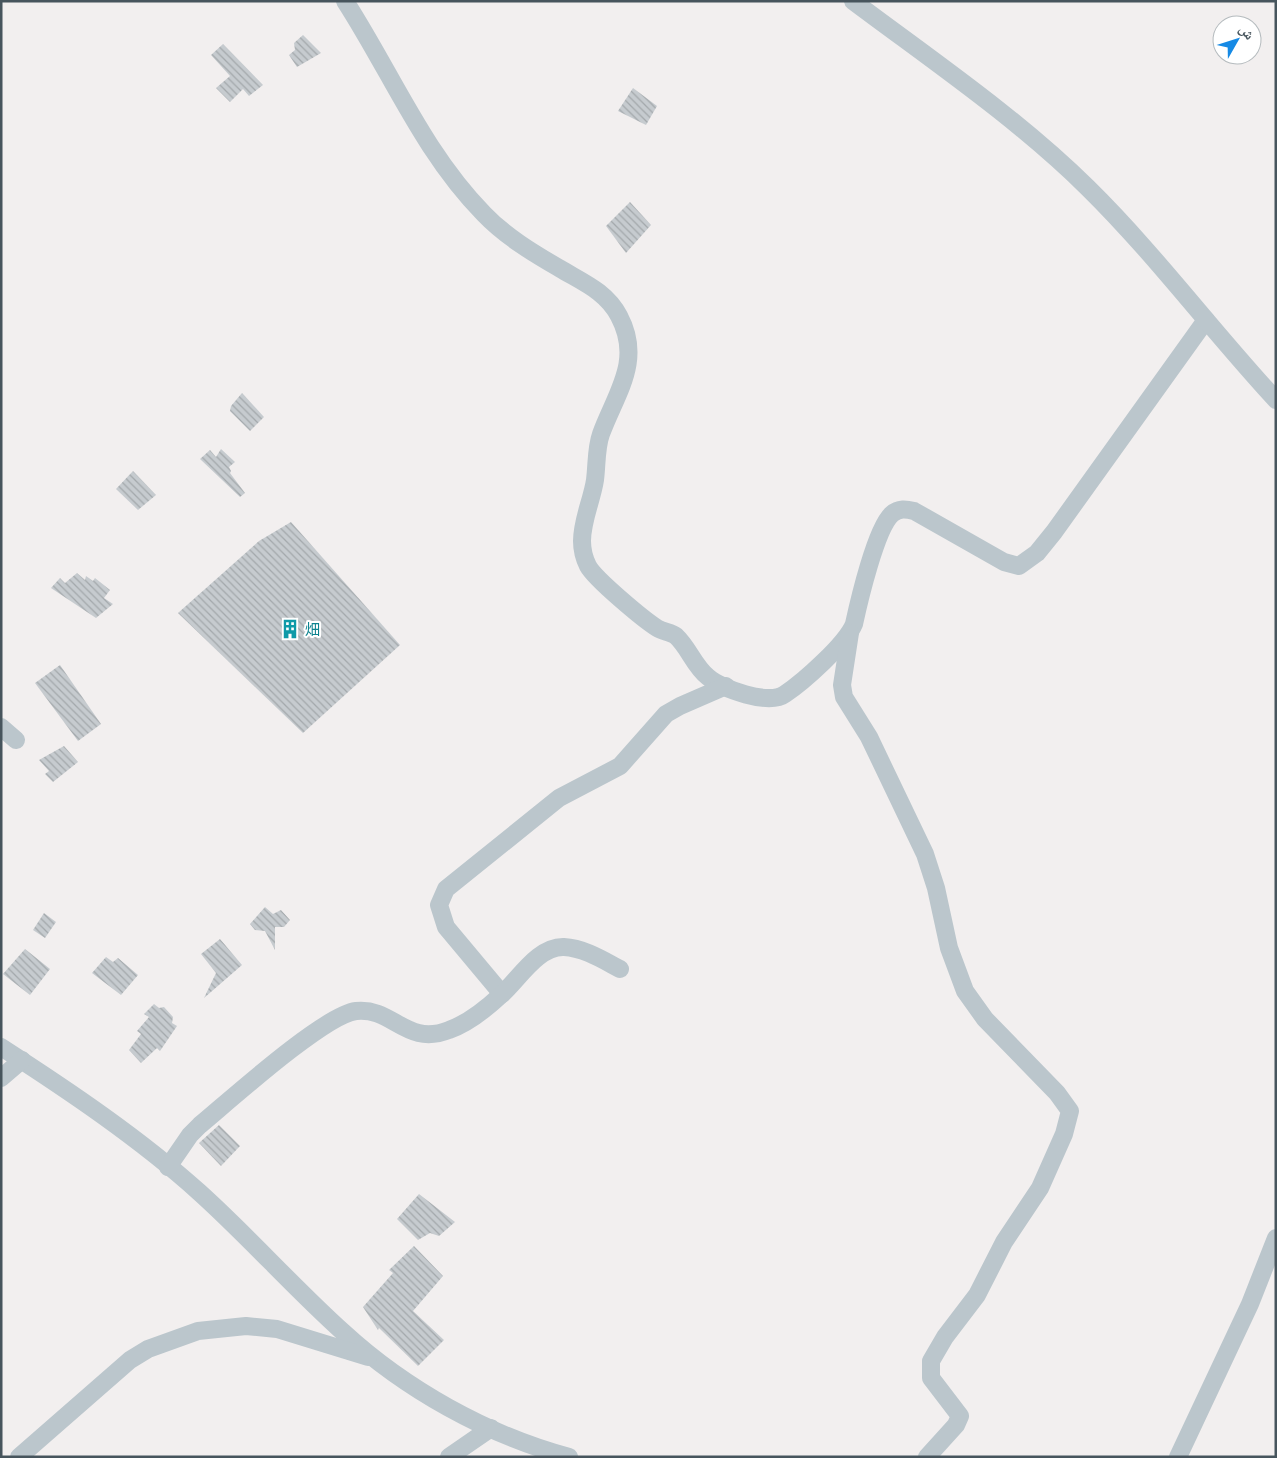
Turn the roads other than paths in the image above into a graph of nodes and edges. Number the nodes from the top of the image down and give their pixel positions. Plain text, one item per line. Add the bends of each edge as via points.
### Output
1 (345, 1) edge
2 (853, 1) edge
3 (1206, 320) junction
4 (1276, 400) edge
5 (851, 632) junction
6 (726, 686) junction
7 (1, 727) edge
8 (16, 740) dead end
9 (620, 970) dead end
10 (502, 994) junction
11 (1, 1047) edge
12 (22, 1060) junction
13 (1, 1078) edge
14 (168, 1167) junction
15 (1276, 1238) edge
16 (374, 1358) junction
17 (490, 1428) junction
18 (19, 1457) edge
19 (449, 1457) edge
20 (569, 1457) edge
21 (926, 1457) edge
22 (1178, 1457) edge

1 - 6 street via 424,138 463,190 509,236 599,291 619,315 629,343 626,371 599,441 595,481 582,540 583,553 589,567 606,586 658,630 674,634 708,677
2 - 3 street via 976,94 1072,173 1118,219
3 - 4 street
3 - 5 street via 1054,532 1029,561 1019,566 1004,562 914,511 898,510 886,522 879,539
5 - 6 street via 795,686 776,699 753,696
5 - 21 street via 842,685 844,697 869,737 925,854 949,948 965,991 984,1018 1062,1098 1070,1111 1061,1142 1036,1195 1004,1242 972,1302 934,1354 931,1378 960,1416 956,1426
6 - 10 street via 666,714 620,766 560,798 446,889 439,905 446,927
7 - 8 street
9 - 10 street via 578,950 552,948
10 - 14 street via 465,1023 440,1034 419,1035 386,1017 363,1012 356,1011 339,1018 298,1045 200,1125
11 - 12 street
12 - 13 street
12 - 14 street
14 - 16 street via 236,1227 342,1332
15 - 22 street via 1250,1304
16 - 17 street via 431,1398
16 - 18 street via 261,1326 198,1332 148,1349 130,1360
17 - 19 street
17 - 20 street

